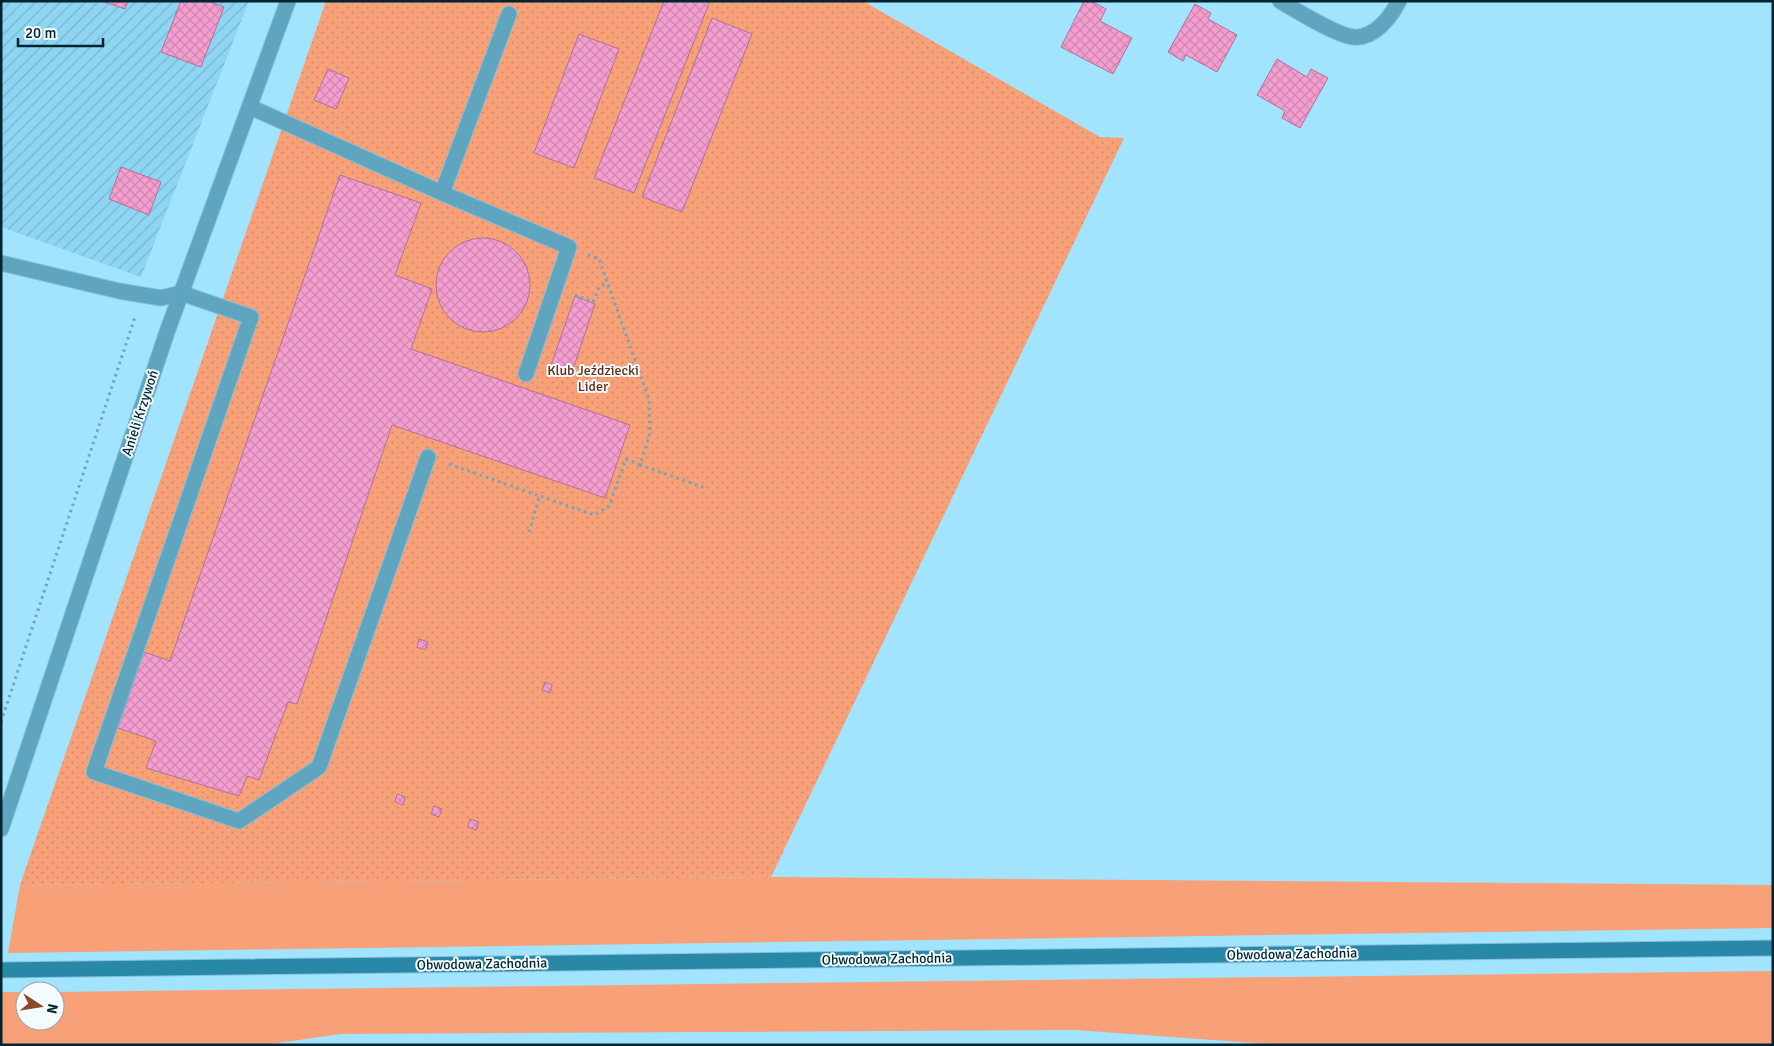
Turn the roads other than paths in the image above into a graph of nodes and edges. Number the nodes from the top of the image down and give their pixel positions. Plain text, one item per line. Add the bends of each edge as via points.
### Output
1 (288, 1) edge
2 (1280, 1) edge
3 (1399, 1) edge
4 (509, 14) dead end
5 (250, 107) junction
6 (442, 193) junction
7 (1, 263) edge
8 (181, 293) junction
9 (526, 374) dead end
10 (428, 457) road end
11 (1, 829) edge
12 (1773, 948) edge
13 (1, 970) edge

1 - 5 street, Anieli Krzywoń
2 - 3 street via 1331,29 1353,37 1372,33 1392,15
4 - 6 street
5 - 6 street
5 - 8 street, Anieli Krzywoń
6 - 9 street via 569,247
7 - 8 street via 119,291 161,298
8 - 10 street via 250,317 94,772 239,821 319,767
8 - 11 street, Anieli Krzywoń
12 - 13 main road, Obwodowa Zachodnia

